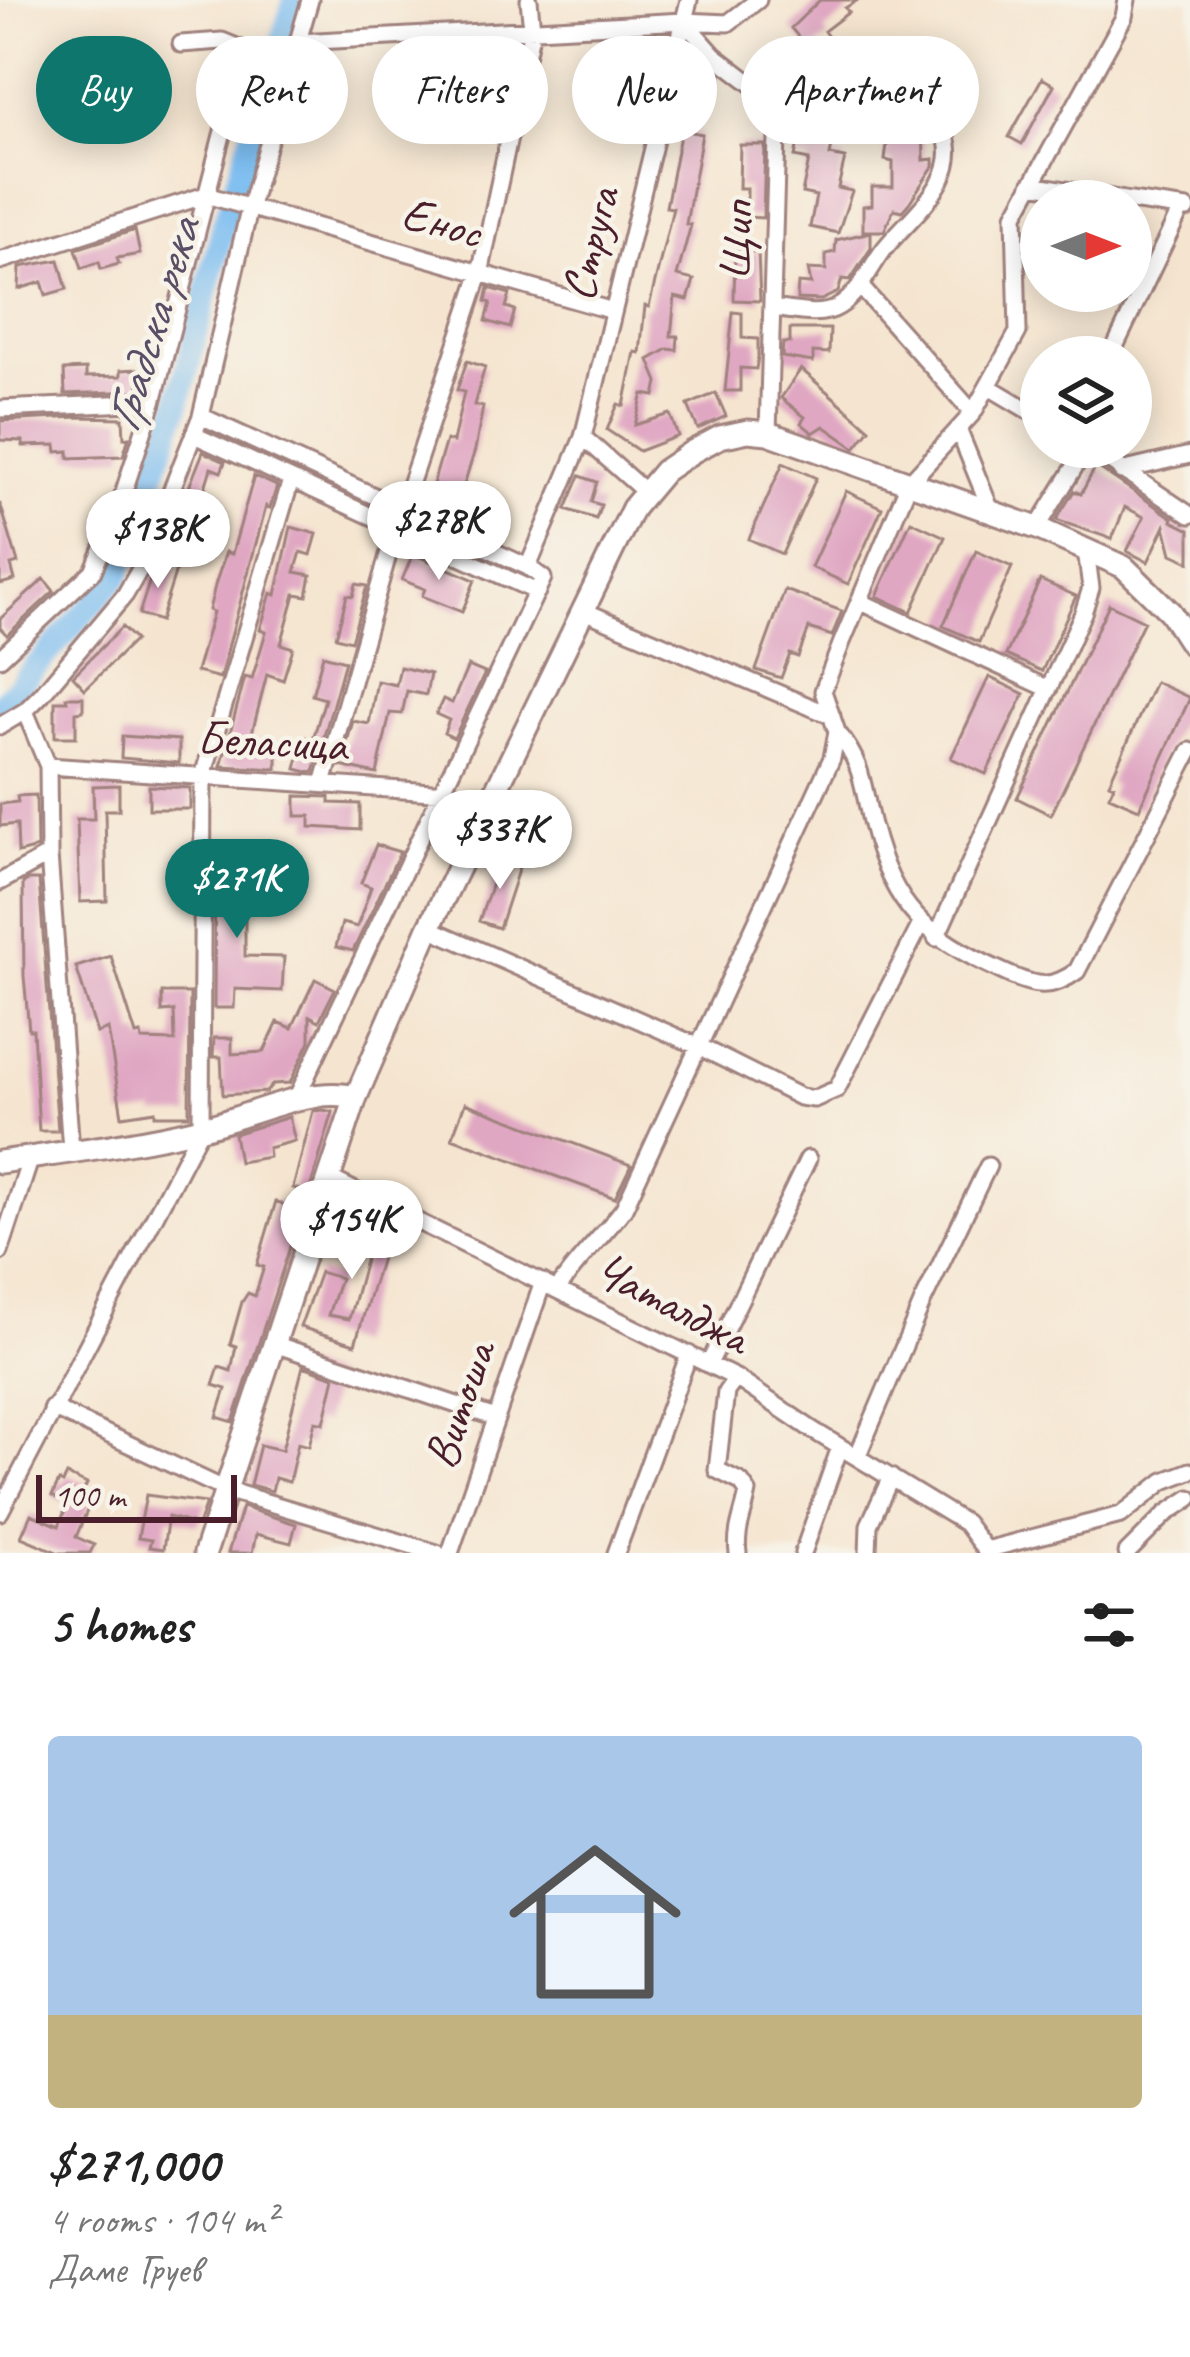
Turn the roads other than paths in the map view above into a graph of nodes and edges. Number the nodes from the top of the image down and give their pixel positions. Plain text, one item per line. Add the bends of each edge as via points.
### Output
1 (310, 0) edge
2 (530, 0) edge
3 (689, 0) edge
4 (758, 0) edge
5 (1127, 0) edge
6 (684, 21) junction
7 (532, 29) junction
8 (300, 36) edge
9 (348, 39) edge
10 (181, 44) dead end
11 (741, 76) edge
12 (268, 144) edge
13 (777, 144) edge
14 (947, 144) edge
15 (1032, 180) edge
16 (206, 195) junction
17 (1152, 204) edge
18 (1020, 205) edge
19 (250, 206) junction
20 (1185, 209) edge
21 (0, 261) edge
22 (480, 274) junction
23 (860, 286) junction
24 (772, 308) junction
25 (613, 311) junction
26 (1120, 336) edge
27 (989, 387) junction
28 (154, 402) junction
29 (1020, 405) edge
30 (0, 409) edge
31 (973, 412) junction
32 (201, 416) junction
33 (958, 429) junction
34 (758, 432) junction
35 (194, 435) junction
36 (584, 437) junction
37 (1190, 455) edge
38 (1075, 468) edge
39 (1117, 468) edge
40 (1121, 471) junction
41 (291, 479) junction
42 (909, 483) junction
43 (644, 491) junction
44 (403, 507) junction
45 (992, 513) junction
46 (1190, 515) edge
47 (396, 527) junction
48 (1037, 528) junction
49 (1086, 550) junction
50 (535, 570) junction
51 (537, 592) junction
52 (859, 602) junction
53 (584, 610) junction
54 (1190, 643) edge
55 (0, 658) edge
56 (1047, 688) junction
57 (25, 711) junction
58 (834, 724) junction
59 (0, 726) edge
60 (1190, 751) edge
61 (48, 766) junction
62 (203, 776) junction
63 (323, 784) junction
64 (446, 790) junction
65 (491, 796) junction
66 (49, 855) junction
67 (0, 883) edge
68 (921, 924) junction
69 (429, 928) junction
70 (937, 938) junction
71 (700, 1047) junction
72 (356, 1097) junction
73 (295, 1101) junction
74 (200, 1129) junction
75 (71, 1150) junction
76 (31, 1157) junction
77 (808, 1159) dead end
78 (0, 1162) edge
79 (988, 1166) dead end
80 (329, 1178) junction
81 (0, 1252) edge
82 (551, 1285) junction
83 (274, 1344) junction
84 (689, 1354) junction
85 (709, 1364) junction
86 (736, 1378) junction
87 (52, 1408) junction
88 (496, 1418) junction
89 (840, 1447) junction
90 (857, 1457) junction
91 (1190, 1471) edge
92 (891, 1477) junction
93 (226, 1490) junction
94 (1190, 1498) edge
95 (0, 1512) edge
96 (205, 1553) edge
97 (437, 1553) edge
98 (450, 1553) edge
99 (616, 1553) edge
100 (738, 1553) edge
101 (802, 1553) edge
102 (868, 1553) edge
103 (1127, 1553) edge

1 - 8 street
2 - 7 street
3 - 6 street, Струга
4 - 6 street via 728,23
5 - 15 street
6 - 7 street
6 - 11 street
6 - 25 street, Струга
7 - 9 street
7 - 22 street
10 - 16 street via 222,41 244,50
12 - 19 street
13 - 24 street, Щип
14 - 23 street via 936,190
16 - 19 street, Енос
16 - 21 street
16 - 28 street
17 - 20 street
18 - 27 street via 1018,332
19 - 22 street, Енос
19 - 32 street
20 - 26 street
22 - 25 street, Енос
22 - 44 street
23 - 24 street via 820,313
23 - 31 street
24 - 34 street, Щип
25 - 36 street, Струга
27 - 29 street
27 - 31 street
28 - 30 street
28 - 55 street via 93,571
31 - 33 street
32 - 35 street
32 - 44 street
33 - 42 street
33 - 45 street
34 - 42 street
34 - 43 street via 720,437
35 - 41 street
35 - 57 street via 140,569
36 - 43 street
36 - 50 street, Струга
37 - 40 street
38 - 48 street
39 - 40 street
40 - 46 street
41 - 47 street
41 - 62 street
42 - 45 street
42 - 52 street
43 - 53 street
44 - 47 street
44 - 50 street
45 - 48 street
47 - 51 street
47 - 63 street
48 - 49 street
49 - 54 street via 1124,567 1152,592
49 - 56 street via 1091,588
50 - 51 street, Струга
51 - 64 street, Струга
52 - 56 street
52 - 58 street via 823,691
53 - 58 street
53 - 65 street
56 - 70 street
57 - 59 street
57 - 61 street
58 - 68 street via 858,757 894,887
58 - 71 street via 832,758
60 - 70 street via 1077,971 1060,984 1028,983
61 - 62 street, Беласица
61 - 66 street
62 - 63 street, Беласица
62 - 74 street
63 - 64 street, Беласица
64 - 65 street, Беласица
64 - 73 street, Струга
65 - 69 street
66 - 67 street
66 - 75 street
68 - 70 street
68 - 71 street via 837,1089 826,1096 800,1097
69 - 71 street
69 - 72 street
71 - 82 street via 624,1208
72 - 73 street
72 - 80 street
73 - 74 street
74 - 75 street
74 - 87 street
75 - 76 street
76 - 78 street
76 - 81 street
77 - 85 street
79 - 90 street
80 - 82 street, Чаталджа
80 - 83 street
82 - 84 street, Чаталджа
82 - 88 street, Витоша
83 - 88 street
83 - 93 street
84 - 85 street, Чаталджа
84 - 99 street
85 - 86 street, Чаталджа
86 - 89 street, Чаталджа
86 - 100 street via 726,1392 717,1469 748,1492
87 - 93 street
87 - 95 street
88 - 98 street, Витоша
89 - 90 street, Чаталджа
89 - 101 street
90 - 92 street, Чаталджа
91 - 92 street, Чаталджа via 1120,1515 985,1550 965,1523
92 - 102 street via 869,1525
93 - 96 street
93 - 97 street
94 - 103 street

